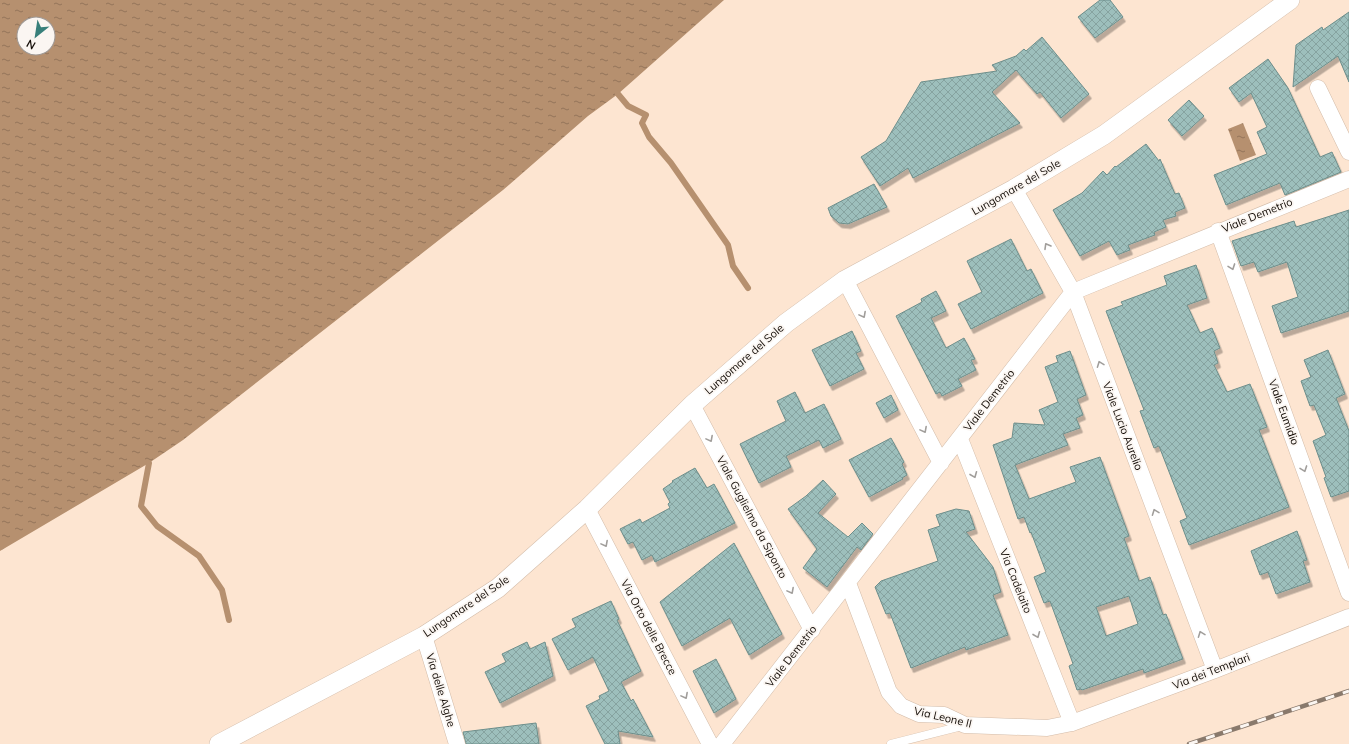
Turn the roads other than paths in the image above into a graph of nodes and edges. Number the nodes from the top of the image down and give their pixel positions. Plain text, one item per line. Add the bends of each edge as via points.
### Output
1 (1290, 0) edge
2 (1318, 88) dead end
3 (1349, 152) edge
4 (1349, 179) edge
5 (1014, 189) junction
6 (1218, 231) junction
7 (845, 280) junction
8 (1073, 292) junction
9 (692, 405) junction
10 (960, 439) junction
11 (941, 463) junction
12 (587, 509) junction
13 (848, 583) junction
14 (1349, 593) edge
15 (1349, 617) edge
16 (812, 630) junction
17 (424, 636) junction
18 (1215, 670) junction
19 (1072, 723) junction
20 (965, 725) junction
21 (219, 744) edge
22 (457, 744) edge
23 (710, 744) edge
24 (722, 744) edge
25 (891, 744) edge

1 - 5 street, Lungomare del Sole via 1104,134
2 - 3 street
4 - 6 street, Viale Demetrio
5 - 7 street, Lungomare del Sole
8 -> 5 street, Viale Lucio Aurelio
6 - 8 street, Viale Demetrio
6 -> 14 street, Viale Eumidio
7 - 9 street, Lungomare del Sole via 786,323
7 -> 11 street
8 - 10 street, Viale Demetrio
18 -> 8 street, Viale Lucio Aurelio
9 - 12 street, Lungomare del Sole
9 -> 16 street, Viale Guglielmo da Siponto
10 - 11 street, Viale Demetrio
10 -> 19 street, Via Cadelaito
11 - 13 street, Viale Demetrio
12 - 17 street, Lungomare del Sole via 498,588
12 -> 23 street, Via Orto delle Brecce
13 - 16 street, Viale Demetrio
13 - 20 street, Via Leone II via 889,692 901,706 919,714 944,716
15 - 18 street, Via dei Templari
16 - 24 street, Viale Demetrio
17 - 21 street, Lungomare del Sole
17 - 22 street, Via delle Alghe
18 - 19 street, Via dei Templari
19 - 20 street, Via Leone II via 1047,728
20 - 25 lane

